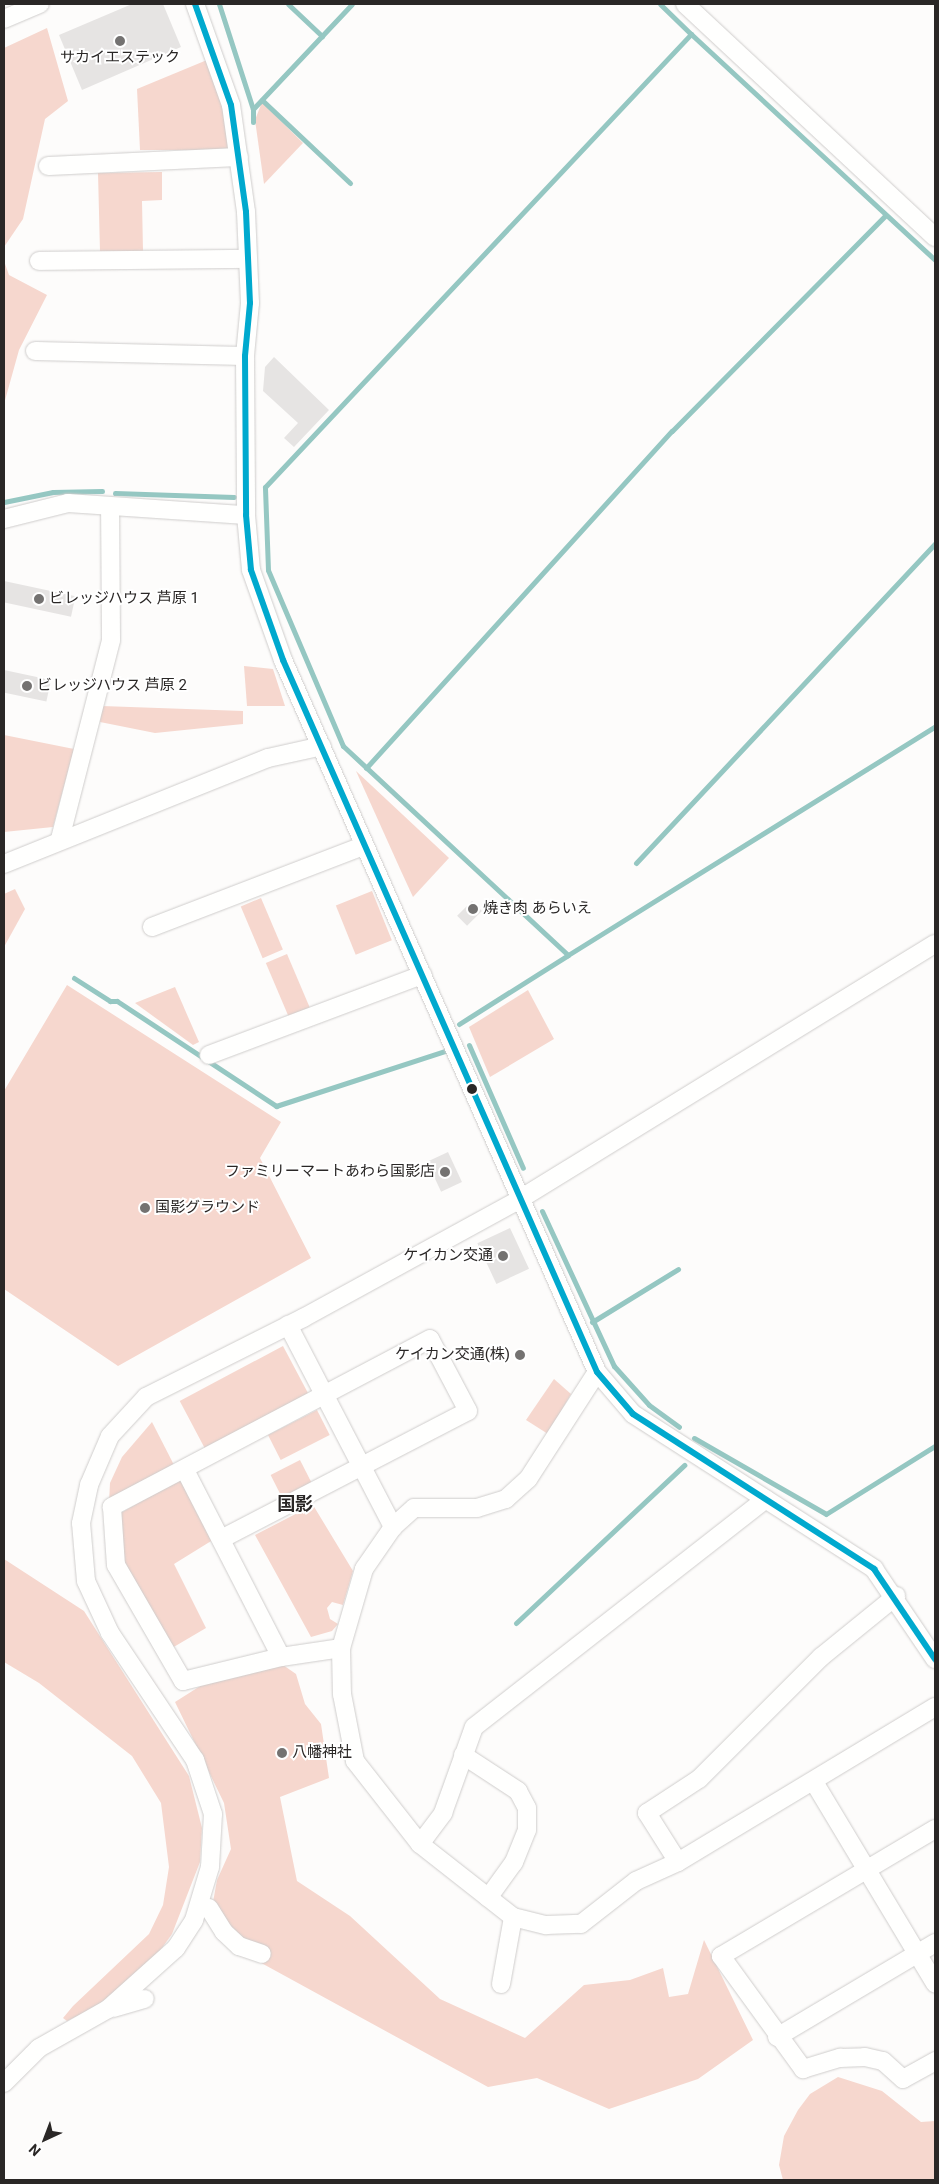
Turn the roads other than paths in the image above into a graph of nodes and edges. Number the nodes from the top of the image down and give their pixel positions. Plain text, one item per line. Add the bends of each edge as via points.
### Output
1 (40, 4) edge
2 (195, 4) edge
3 (685, 4) edge
4 (4, 19) edge
5 (239, 157) junction
6 (48, 166) dead end
7 (935, 236) edge
8 (247, 259) junction
9 (39, 261) dead end
10 (35, 351) dead end
11 (245, 356) junction
12 (110, 507) junction
13 (246, 515) junction
14 (4, 519) edge
15 (322, 746) junction
16 (60, 839) junction
17 (364, 846) junction
18 (4, 864) edge
19 (152, 927) dead end
20 (935, 944) edge
21 (422, 975) junction
22 (209, 1055) dead end
23 (520, 1199) junction
24 (288, 1325) junction
25 (597, 1372) junction
26 (324, 1396) junction
27 (361, 1466) junction
28 (184, 1470) junction
29 (766, 1499) junction
30 (394, 1527) junction
31 (221, 1539) junction
32 (896, 1596) junction
33 (341, 1648) junction
34 (281, 1657) junction
35 (935, 1659) edge
36 (935, 1707) edge
37 (463, 1755) junction
38 (814, 1782) junction
39 (935, 1828) edge
40 (420, 1844) junction
41 (678, 1862) junction
42 (866, 1869) junction
43 (488, 1898) junction
44 (209, 1908) dead end
45 (513, 1917) junction
46 (935, 1943) edge
47 (918, 1953) junction
48 (262, 1954) dead end
49 (935, 1983) edge
50 (501, 1984) dead end
51 (145, 2000) dead end
52 (108, 2009) junction
53 (777, 2037) junction
54 (935, 2061) edge
55 (4, 2084) edge

1 - 4 street
2 - 5 street via 231,105
3 - 7 street
5 - 6 street
5 - 8 street
8 - 9 street
8 - 11 street via 250,303
10 - 11 street
11 - 13 street
12 - 13 street
12 - 14 street via 68,503
12 - 16 street via 111,640
13 - 15 street via 251,570 263,607
15 - 16 street via 268,758
15 - 17 street
16 - 18 street
17 - 19 street
17 - 21 street
20 - 23 street
21 - 22 street
21 - 23 street
23 - 24 street
23 - 25 street
24 - 26 street
24 - 52 street via 146,1397 110,1436 89,1485 81,1523 86,1581 110,1633 196,1760 213,1814 210,1867 194,1920 176,1948
25 - 29 street via 633,1414
25 - 30 street via 528,1479 506,1499 477,1508 414,1508
26 - 27 street
26 - 27 street via 430,1339 468,1411
26 - 28 street
27 - 30 street
27 - 31 street
28 - 31 street
28 - 34 street via 112,1507 116,1565 183,1681
29 - 32 street via 874,1569
29 - 37 street via 474,1727
30 - 33 street via 364,1569
31 - 34 street
32 - 35 street
32 - 41 street via 821,1657 699,1779 648,1813
33 - 34 street
33 - 40 street via 342,1694 355,1762
36 - 38 street
37 - 40 street via 443,1813
37 - 43 street via 518,1791 527,1808 527,1830 514,1862
38 - 41 street
38 - 42 street
39 - 42 street
40 - 43 street
41 - 45 street via 636,1881 581,1924 546,1925
42 - 47 street
42 - 53 street via 722,1956
43 - 45 street
44 - 48 street via 224,1932 239,1946
45 - 50 street
46 - 47 street
47 - 49 street
47 - 53 street
51 - 52 street
52 - 55 street via 39,2048
53 - 54 street via 803,2069 840,2058 865,2057 883,2061 903,2079

